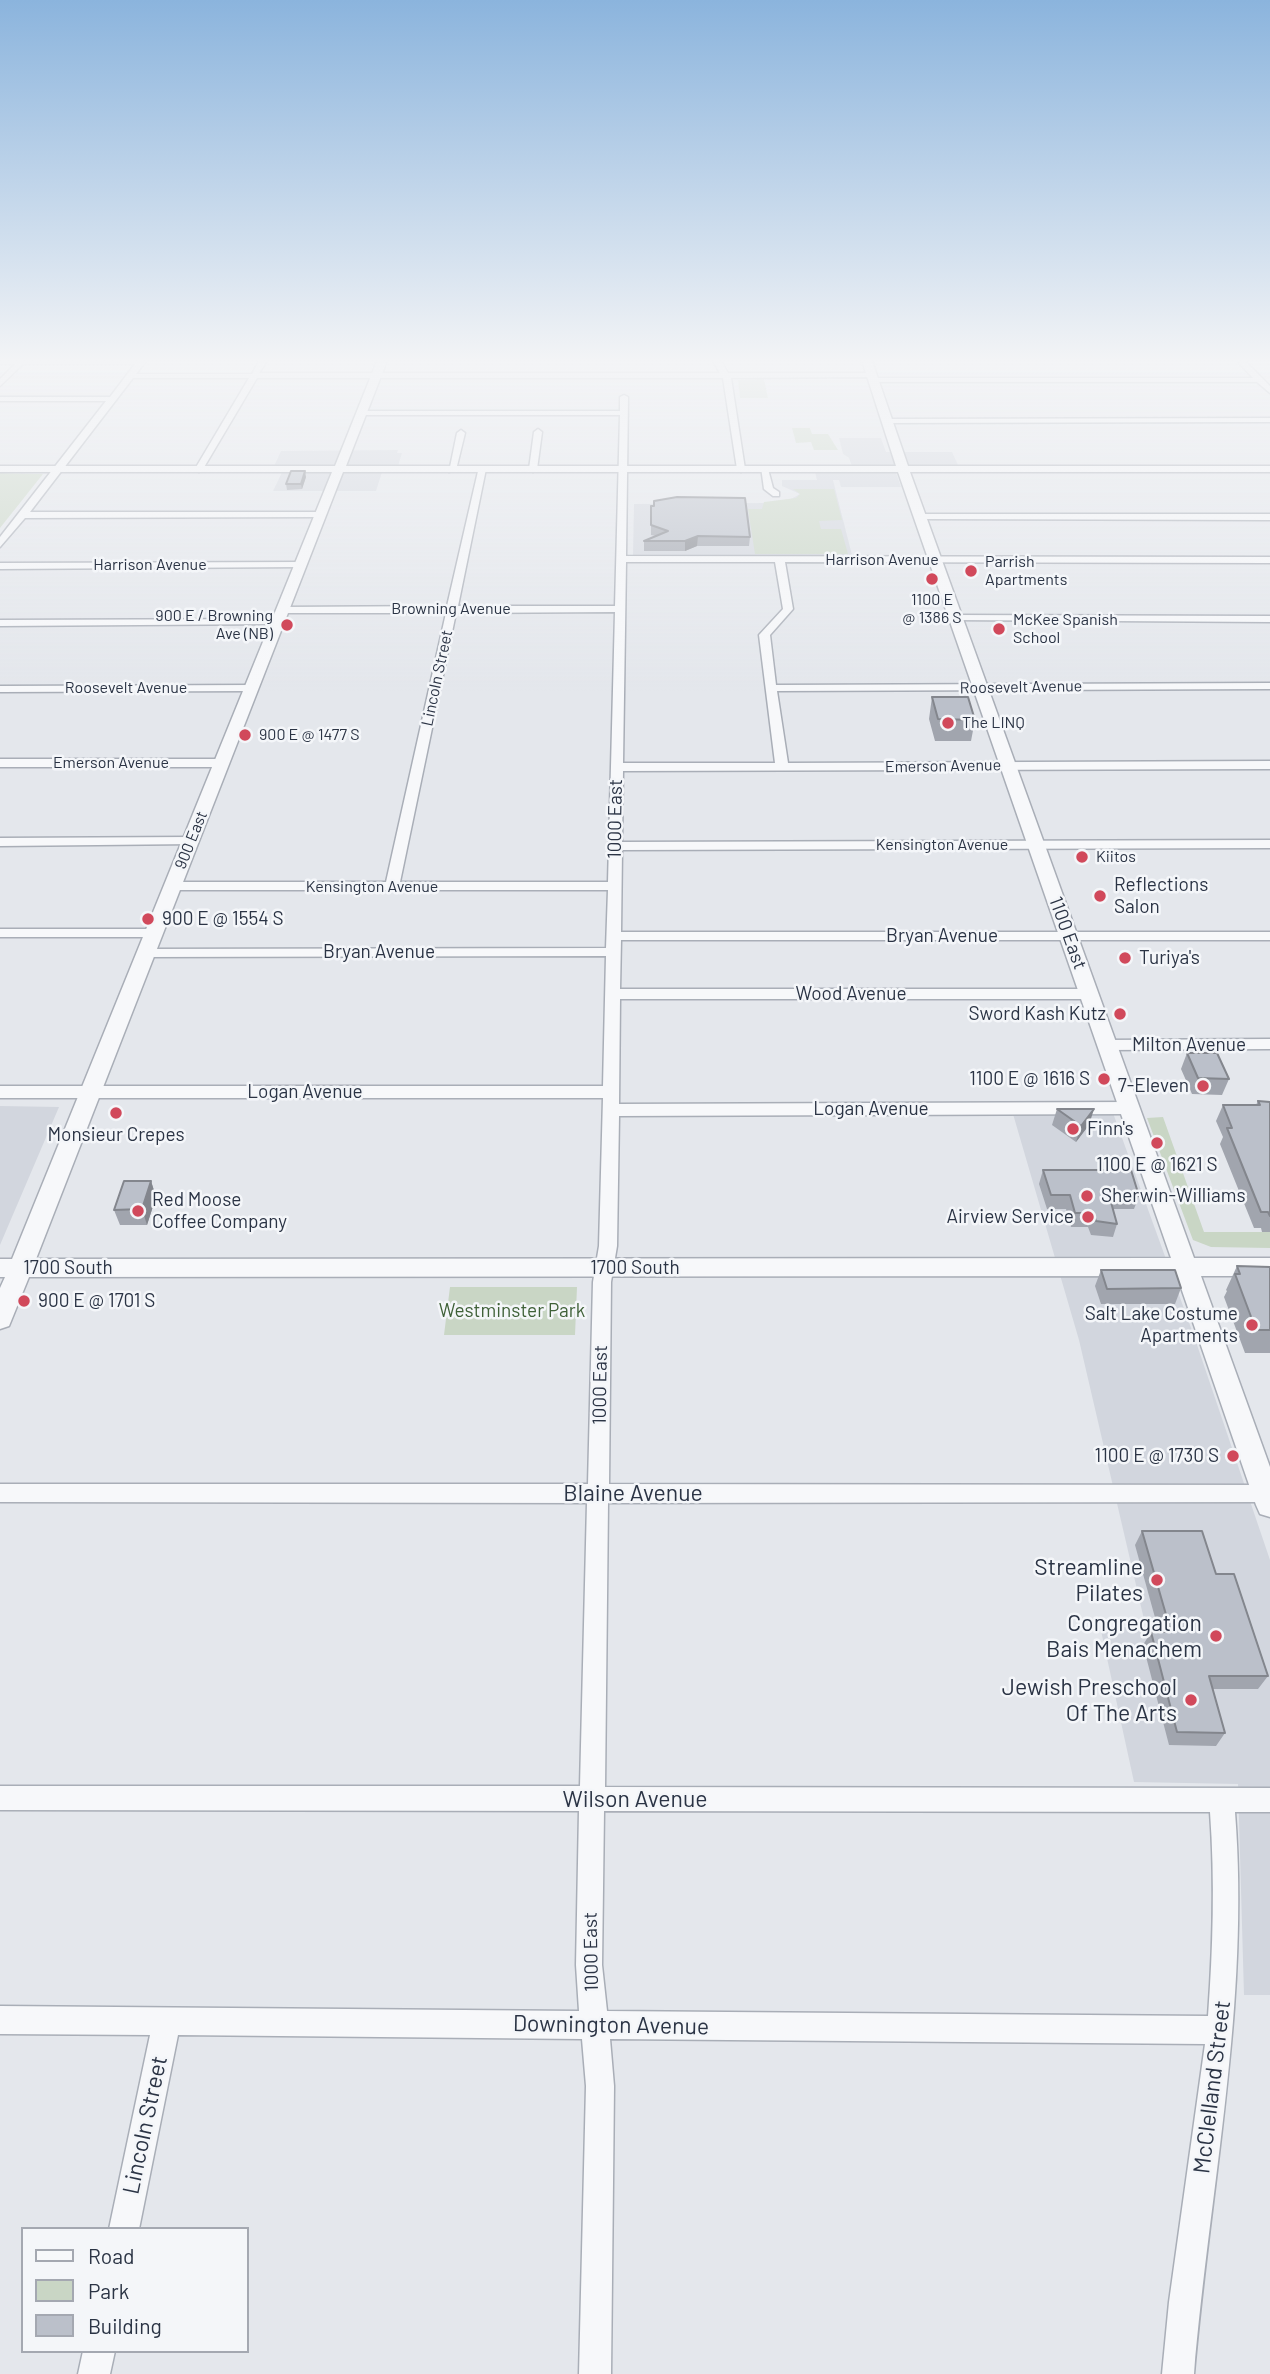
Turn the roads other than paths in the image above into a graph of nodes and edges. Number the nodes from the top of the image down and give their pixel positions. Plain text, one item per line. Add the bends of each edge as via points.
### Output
1 (56, 472) edge
2 (338, 472) edge
3 (482, 472) edge
4 (623, 472) edge
5 (765, 472) edge
6 (904, 472) edge
7 (776, 494) dead end
8 (23, 515) junction
9 (320, 515) junction
10 (920, 517) junction
11 (1270, 517) edge
12 (0, 544) edge
13 (620, 559) junction
14 (780, 560) junction
15 (935, 560) junction
16 (1270, 561) edge
17 (300, 565) junction
18 (0, 566) edge
19 (452, 609) junction
20 (619, 609) junction
21 (280, 616) junction
22 (956, 618) junction
23 (1270, 618) edge
24 (0, 623) edge
25 (1270, 686) edge
26 (981, 687) junction
27 (251, 688) junction
28 (771, 688) junction
29 (0, 689) edge
30 (0, 763) edge
31 (222, 763) junction
32 (1009, 765) junction
33 (1270, 765) edge
34 (616, 767) junction
35 (782, 767) junction
36 (190, 841) junction
37 (0, 842) edge
38 (1270, 844) edge
39 (1037, 845) junction
40 (614, 846) junction
41 (173, 886) junction
42 (392, 887) junction
43 (614, 887) junction
44 (0, 933) edge
45 (1069, 936) junction
46 (1270, 936) edge
47 (150, 943) junction
48 (613, 944) junction
49 (612, 994) junction
50 (1090, 994) junction
51 (1270, 1044) edge
52 (1108, 1045) junction
53 (0, 1092) edge
54 (90, 1092) junction
55 (611, 1101) junction
56 (1131, 1108) junction
57 (1186, 1267) junction
58 (1270, 1267) edge
59 (10, 1268) edge
60 (606, 1268) junction
61 (0, 1319) edge
62 (1267, 1492) edge
63 (0, 1493) edge
64 (598, 1493) junction
65 (0, 1798) edge
66 (592, 1799) junction
67 (1222, 1800) junction
68 (1270, 1800) edge
69 (0, 2020) edge
70 (167, 2021) junction
71 (593, 2025) junction
72 (1221, 2030) junction
73 (124, 2227) edge
74 (99, 2353) edge
75 (94, 2374) edge
76 (595, 2374) edge
77 (1178, 2374) edge

1 - 8 street
2 - 9 street, 900 East
3 - 19 street, Lincoln Street
4 - 13 street, 1000 East
5 - 7 street via 768,489
6 - 10 street, 1100 East
8 - 9 street
8 - 12 street
9 - 17 street, 900 East
10 - 11 street
10 - 15 street, 1100 East
13 - 14 street, Harrison Avenue
13 - 20 street, 1000 East
14 - 15 street, Harrison Avenue
14 - 28 street via 788,609 764,635
15 - 16 street, Harrison Avenue
15 - 22 street, 1100 East
17 - 18 street, Harrison Avenue
17 - 21 street, 900 East
19 - 20 street, Browning Avenue
19 - 21 street, Browning Avenue
19 - 42 street, Lincoln Street
20 - 34 street, 1000 East
21 - 24 street, Browning Avenue
21 - 27 street, 900 East
22 - 23 street
22 - 26 street, 1100 East
25 - 26 street, Roosevelt Avenue
26 - 28 street, Roosevelt Avenue
26 - 32 street, 1100 East
27 - 29 street, Roosevelt Avenue
27 - 31 street, 900 East
28 - 35 street
30 - 31 street, Emerson Avenue
31 - 36 street, 900 East
32 - 33 street, Emerson Avenue
32 - 35 street, Emerson Avenue
32 - 39 street, 1100 East
34 - 35 street, Emerson Avenue
34 - 40 street, 1000 East
36 - 37 street
36 - 41 street, 900 East
38 - 39 street, Kensington Avenue
39 - 40 street, Kensington Avenue
39 - 45 street, 1100 East
40 - 43 street, 1000 East
41 - 42 street, Kensington Avenue
41 - 47 street, 900 East
42 - 43 street, Kensington Avenue
43 - 48 street, 1000 East
44 - 47 street, Bryan Avenue
45 - 46 street, Bryan Avenue
45 - 48 street, Bryan Avenue
45 - 50 street, 1100 East
47 - 48 street, Bryan Avenue
47 - 54 street, 900 East
48 - 49 street, 1000 East
49 - 50 street, Wood Avenue
49 - 55 street, 1000 East
50 - 52 street, 1100 East
51 - 52 street, Milton Avenue
52 - 56 street, 1100 East
53 - 54 street, Logan Avenue
54 - 55 street, Logan Avenue
54 - 59 street, 900 East
55 - 56 street, Logan Avenue
55 - 60 street, 1000 East
56 - 57 street, 1100 East
57 - 58 street, 1700 South
57 - 60 street, 1700 South
57 - 62 street, 1100 East
59 - 60 street, 1700 South
59 - 61 street, 900 East
60 - 64 street, 1000 East via 602,1282
62 - 64 street, Blaine Avenue
63 - 64 street, Blaine Avenue
64 - 66 street, 1000 East
65 - 66 street, Wilson Avenue
66 - 67 street, Wilson Avenue
66 - 71 street, 1000 East via 589,1965
67 - 68 street, Wilson Avenue
67 - 72 street, McClelland Street via 1226,1957
69 - 70 street, Downington Avenue
70 - 71 street, Downington Avenue
70 - 73 street, Lincoln Street
71 - 72 street, Downington Avenue
71 - 76 street, 1000 East via 600,2086
72 - 77 street, McClelland Street
74 - 75 street

